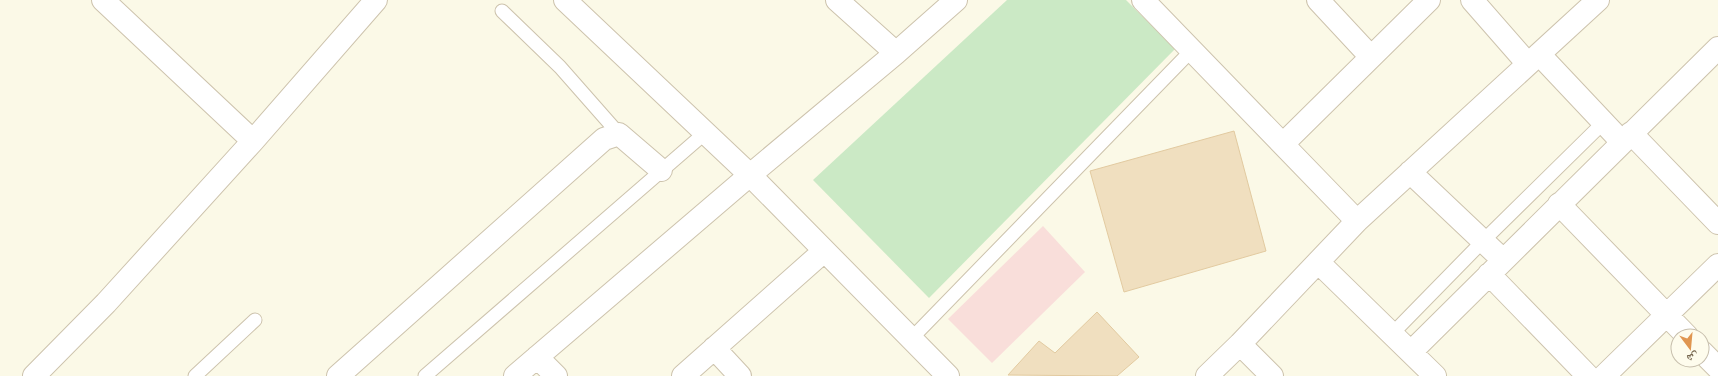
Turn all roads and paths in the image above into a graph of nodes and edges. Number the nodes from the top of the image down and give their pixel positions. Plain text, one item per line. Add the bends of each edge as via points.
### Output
1 (102, 0) edge
2 (376, 0) edge
3 (565, 0) edge
4 (837, 0) edge
5 (956, 0) edge
6 (1143, 0) edge
7 (1318, 0) edge
8 (1429, 0) edge
9 (1472, 0) edge
10 (1598, 0) edge
11 (502, 11) dead end
12 (1718, 48) edge
13 (1192, 50) junction
14 (896, 53) junction
15 (1371, 57) junction
16 (1533, 59) junction
17 (1604, 122) junction
18 (705, 133) junction
19 (618, 134) junction
20 (1627, 137) junction
21 (253, 141) junction
22 (1283, 144) junction
23 (661, 170) junction
24 (1410, 172) junction
25 (750, 175) junction
26 (1559, 204) junction
27 (1357, 221) junction
28 (1718, 223) edge
29 (1483, 241) junction
30 (824, 251) junction
31 (1318, 262) junction
32 (1718, 265) edge
33 (1496, 267) junction
34 (1667, 315) junction
35 (255, 320) dead end
36 (1679, 328) edge
37 (1392, 334) junction
38 (911, 339) junction
39 (1240, 344) junction
40 (714, 348) junction
41 (1411, 352) junction
42 (537, 357) junction
43 (1710, 360) edge
44 (1718, 368) edge
45 (34, 376) edge
46 (195, 376) edge
47 (338, 376) edge
48 (425, 376) edge
49 (514, 376) edge
50 (556, 376) edge
51 (683, 376) edge
52 (740, 376) edge
53 (948, 376) edge
54 (1207, 376) edge
55 (1272, 376) edge
56 (1436, 376) edge
57 (1588, 376) edge
58 (1604, 376) edge

1 - 21 street
2 - 21 street
3 - 18 street
4 - 14 street
5 - 14 street
6 - 13 street
7 - 15 street
8 - 15 street
9 - 16 street
10 - 16 street
11 - 19 lane via 560,67
12 - 20 street
13 - 22 street
13 - 38 lane
14 - 25 street
15 - 22 street
16 - 17 street
16 - 24 street
17 - 20 street
17 - 29 lane
18 - 23 lane
18 - 25 street
19 - 23 street
19 - 47 street via 604,139
20 - 26 street
20 - 28 street
21 - 45 street via 106,303
22 - 27 street
23 - 48 lane
24 - 27 street
24 - 29 street
25 - 30 street
25 - 42 street
26 - 33 street
26 - 34 street
27 - 31 street
29 - 33 street
29 - 37 lane
30 - 38 street
30 - 40 street
31 - 37 street
31 - 39 street
32 - 34 street
33 - 41 street
33 - 57 street
34 - 36 street
34 - 58 street
35 - 46 lane
37 - 41 street
38 - 53 street
39 - 54 street
39 - 55 street
40 - 51 street
40 - 52 street
41 - 56 street
42 - 49 street
42 - 50 street
43 - 44 street

